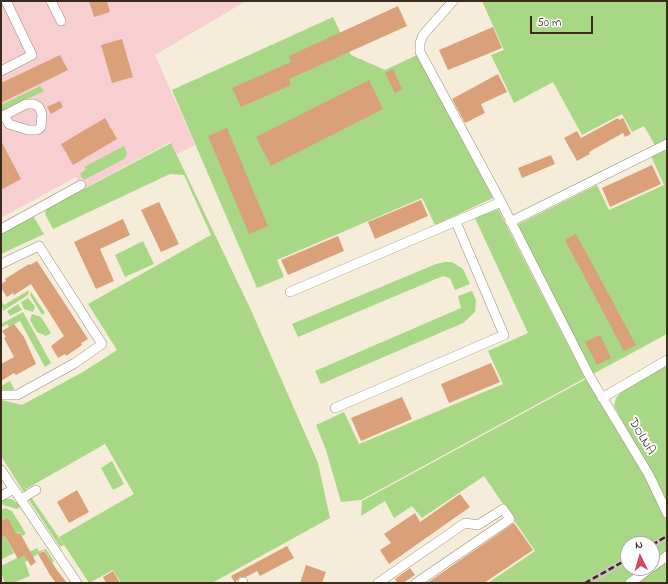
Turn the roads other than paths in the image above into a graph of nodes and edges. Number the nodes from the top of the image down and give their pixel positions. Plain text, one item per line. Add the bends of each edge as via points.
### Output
1 (6, 1) edge
2 (51, 1) edge
3 (453, 1) edge
4 (61, 22) dead end
5 (1, 71) edge
6 (667, 144) edge
7 (80, 185) dead end
8 (501, 202) junction
9 (456, 222) junction
10 (510, 222) junction
11 (2, 225) edge
12 (1, 264) edge
13 (290, 292) dead end
14 (667, 360) edge
15 (1, 395) edge
16 (602, 398) junction
17 (335, 408) dead end
18 (1, 470) edge
19 (14, 489) junction
20 (36, 490) dead end
21 (1, 496) edge
22 (21, 499) junction
23 (667, 513) edge
24 (667, 556) edge
25 (77, 583) edge
26 (378, 583) edge
27 (416, 583) edge
28 (630, 583) edge

1 - 5 street via 32,55
2 - 4 street
3 - 8 street, DOLNA via 423,35 420,52
6 - 10 street
7 - 11 street
8 - 9 street
8 - 10 street, DOLNA
9 - 13 street
9 - 17 street via 504,335
10 - 16 street, DOLNA
12 - 15 street via 39,246 102,344 75,363 17,396
14 - 16 street
16 - 23 street, DOLNA via 649,475
18 - 19 street
19 - 21 street
19 - 22 street
20 - 22 street
22 - 25 street
24 - 28 street
26 - 27 street via 465,523 478,525 503,509 510,519

